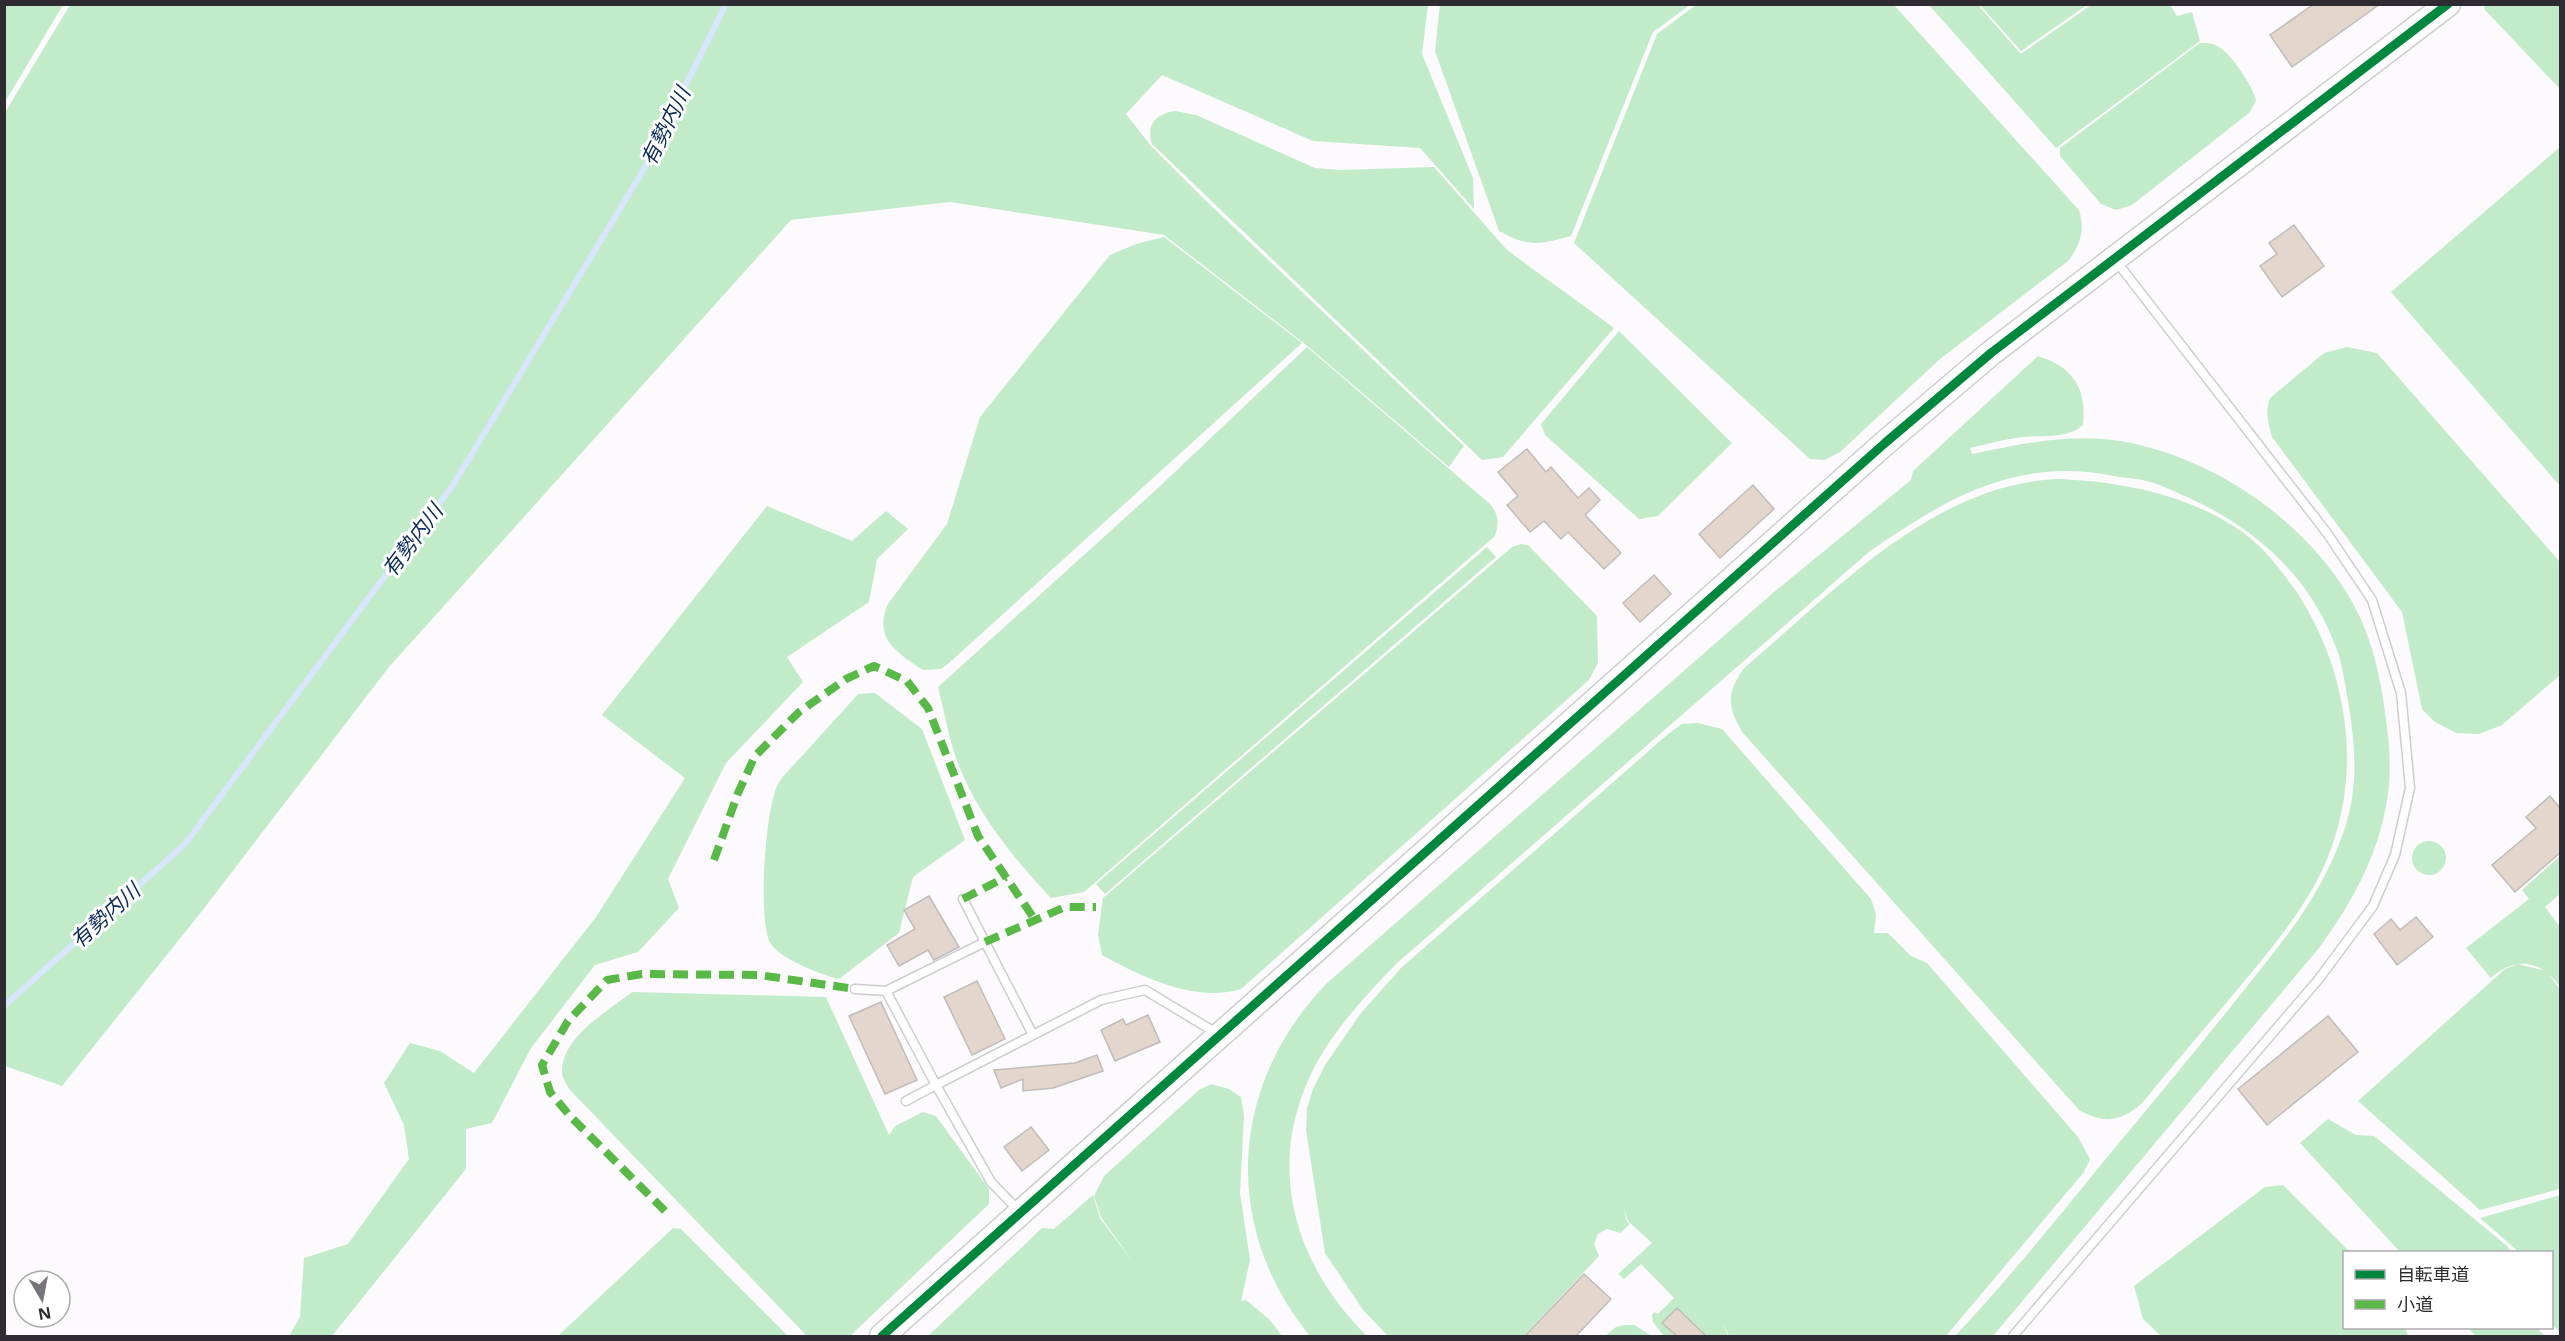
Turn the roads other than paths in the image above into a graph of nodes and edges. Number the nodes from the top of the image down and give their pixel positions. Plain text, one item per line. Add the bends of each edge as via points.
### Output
1 (2448, 4) edge
2 (2114, 259) junction
3 (963, 899) dead end
4 (985, 942) junction
5 (855, 989) dead end
6 (886, 991) junction
7 (1218, 1034) junction
8 (1033, 1035) junction
9 (936, 1085) junction
10 (906, 1101) dead end
11 (1019, 1212) junction
12 (882, 1336) edge
13 (2013, 1336) edge

1 - 2 street
2 - 7 street via 1991,353 1885,443
2 - 13 lane via 2327,533 2372,600 2401,693 2410,788 2395,855 2373,906 2318,980
3 - 4 lane
4 - 6 lane
4 - 8 lane
5 - 6 lane
6 - 9 lane
7 - 8 lane via 1144,990 1101,1000
7 - 11 street
8 - 9 lane
9 - 10 lane
9 - 11 lane via 991,1182
11 - 12 street

